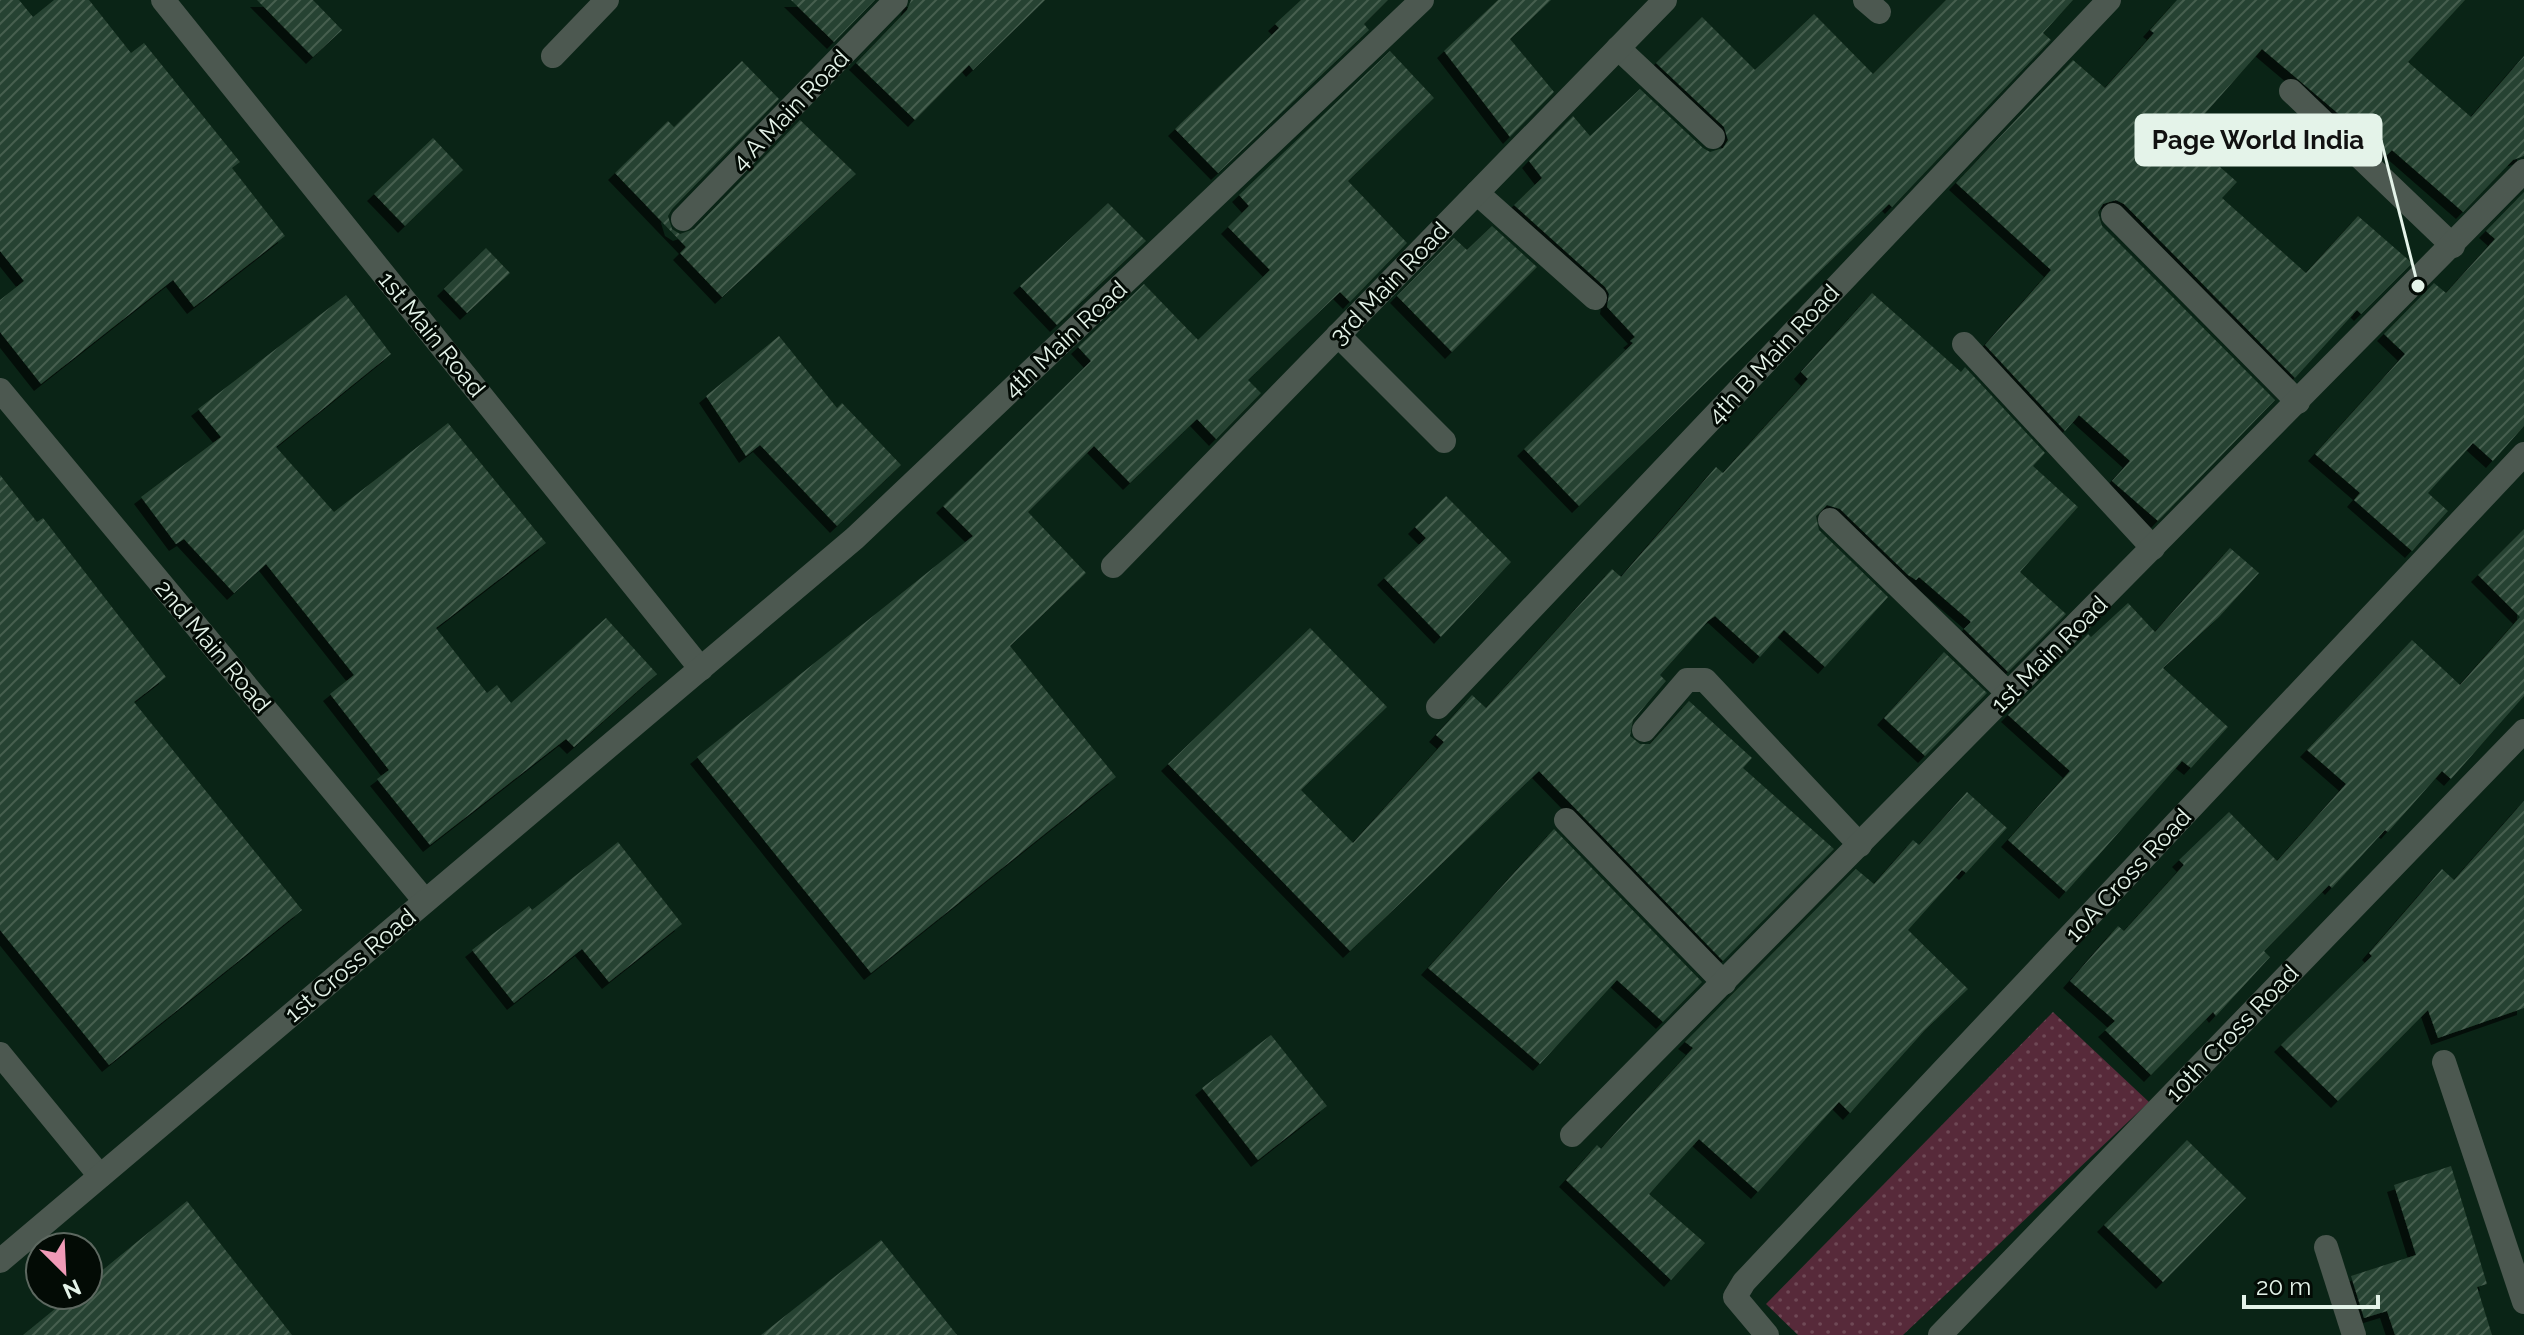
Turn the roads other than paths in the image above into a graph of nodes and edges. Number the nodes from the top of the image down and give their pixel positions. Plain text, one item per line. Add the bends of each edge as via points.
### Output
1 (163, 0) edge
2 (607, 0) edge
3 (896, 0) edge
4 (1422, 0) edge
5 (1665, 0) edge
6 (2109, 0) edge
7 (1618, 48) junction
8 (553, 56) dead end
9 (2291, 91) dead end
10 (1713, 137) dead end
11 (2524, 171) edge
12 (1477, 193) junction
13 (2113, 215) dead end
14 (683, 219) dead end
15 (2453, 246) junction
16 (1595, 298) dead end
17 (1338, 335) junction
18 (1964, 344) dead end
19 (0, 390) edge
20 (2298, 402) junction
21 (1444, 441) dead end
22 (2524, 454) edge
23 (1830, 520) dead end
24 (2153, 548) junction
25 (1113, 566) dead end
26 (701, 669) junction
27 (2009, 694) junction
28 (1438, 707) dead end
29 (1644, 730) dead end
30 (2524, 731) edge
31 (1566, 820) dead end
32 (1860, 845) junction
33 (425, 901) junction
34 (1724, 983) junction
35 (0, 1054) edge
36 (2444, 1062) dead end
37 (1572, 1135) dead end
38 (100, 1176) junction
39 (2326, 1247) dead end
40 (0, 1261) edge
41 (2524, 1302) edge
42 (1767, 1335) edge
43 (1940, 1335) edge
44 (2354, 1335) edge

1 - 26 street, 1st Main Road
2 - 8 street
3 - 14 street, 4 A Main Road
4 - 26 street, 4th Main Road via 855,538
5 - 7 street, 3rd Main Road
6 - 28 street, 4th B Main Road
7 - 10 street
7 - 12 street, 3rd Main Road
9 - 15 street
11 - 15 street, 1st Main Road
12 - 16 street
12 - 17 street, 3rd Main Road
13 - 20 street
15 - 20 street, 1st Main Road
17 - 21 street
17 - 25 street, 3rd Main Road
18 - 24 street
19 - 33 street, 2nd Main Road
20 - 24 street, 1st Main Road
22 - 42 street, 10A Cross Road via 1755,1270 1735,1297
23 - 27 street
24 - 27 street, 1st Main Road
26 - 33 street, 1st Cross Road
27 - 32 street, 1st Main Road
29 - 32 street via 1687,680 1705,680
30 - 43 street, 10th Cross Road
31 - 34 street
32 - 34 street, 1st Main Road
33 - 38 street, 1st Cross Road
34 - 37 street, 1st Main Road
35 - 38 street
36 - 41 street
38 - 40 street, 1st Cross Road
39 - 44 street

